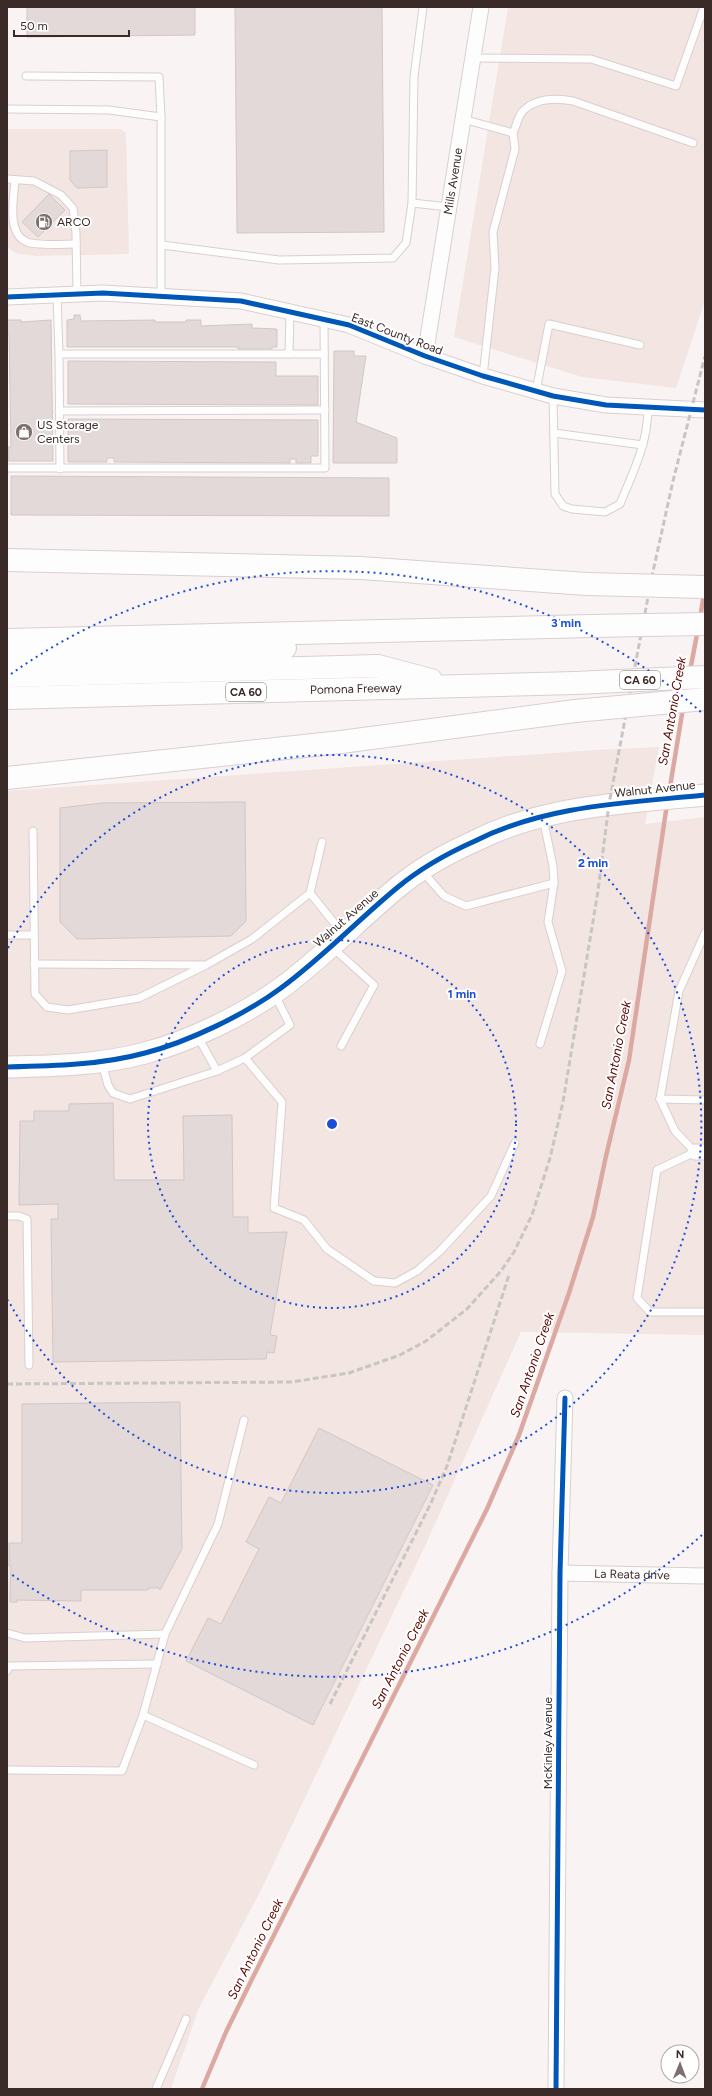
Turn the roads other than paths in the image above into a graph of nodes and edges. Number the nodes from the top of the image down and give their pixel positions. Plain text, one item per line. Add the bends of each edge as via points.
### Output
1 (423, 7) edge
2 (481, 7) edge
3 (704, 7) edge
4 (472, 58) junction
5 (26, 76) dead end
6 (7, 110) edge
7 (161, 117) junction
8 (463, 119) junction
9 (513, 133) junction
10 (693, 143) dead end
11 (11, 179) edge
12 (412, 203) junction
13 (449, 207) junction
14 (76, 244) junction
15 (162, 245) junction
16 (78, 294) junction
17 (57, 295) junction
18 (7, 297) edge
19 (161, 297) junction
20 (290, 312) junction
21 (324, 320) junction
22 (640, 345) dead end
23 (58, 354) junction
24 (289, 354) junction
25 (324, 354) junction
26 (425, 356) junction
27 (482, 376) junction
28 (536, 391) junction
29 (553, 396) junction
30 (648, 408) junction
31 (325, 410) junction
32 (705, 410) edge
33 (59, 411) junction
34 (554, 433) junction
35 (643, 445) junction
36 (7, 468) edge
37 (60, 468) junction
38 (7, 560) edge
39 (705, 587) edge
40 (705, 624) edge
41 (7, 640) edge
42 (35, 657) junction
43 (7, 658) edge
44 (7, 676) edge
45 (705, 677) edge
46 (456, 686) junction
47 (7, 698) edge
48 (705, 699) edge
49 (7, 778) edge
50 (696, 796) edge
51 (542, 816) junction
52 (33, 831) dead end
53 (322, 842) dead end
54 (422, 871) junction
55 (554, 883) junction
56 (310, 892) junction
57 (705, 933) edge
58 (34, 934) junction
59 (7, 936) edge
60 (337, 940) junction
61 (34, 964) junction
62 (206, 965) junction
63 (274, 993) junction
64 (196, 1034) junction
65 (540, 1044) dead end
66 (341, 1046) dead end
67 (245, 1058) junction
68 (101, 1060) junction
69 (7, 1067) edge
70 (217, 1071) junction
71 (660, 1099) junction
72 (705, 1100) edge
73 (515, 1143) dead end
74 (700, 1152) edge
75 (7, 1216) edge
76 (705, 1312) edge
77 (29, 1365) dead end
78 (564, 1398) dead end
79 (244, 1420) dead end
80 (560, 1573) junction
81 (705, 1576) edge
82 (7, 1633) edge
83 (165, 1634) junction
84 (158, 1664) junction
85 (7, 1671) edge
86 (143, 1715) junction
87 (254, 1765) dead end
88 (7, 1770) edge
89 (186, 2019) dead end
90 (156, 2089) edge
91 (556, 2089) edge

1 - 12 lane via 414,77
2 - 4 street, Mills Avenue
3 - 4 lane via 676,86 591,59
4 - 8 street, Mills Avenue
5 - 7 lane via 159,77
6 - 7 lane via 109,110
7 - 15 lane
8 - 9 lane
8 - 13 street, Mills Avenue
9 - 10 lane via 522,112 537,102 554,98 573,101
9 - 27 lane via 515,149 493,232 495,268
11 - 14 lane via 34,181 61,195 73,208
11 - 14 lane via 14,227 18,236 27,243
12 - 13 lane
12 - 15 lane via 406,243 393,258 279,260
13 - 26 street, Mills Avenue
14 - 16 lane
15 - 19 lane
16 - 17 street, East County Road
16 - 19 street, East County Road
17 - 18 street, East County Road
17 - 23 lane
19 - 20 street, East County Road via 241,301
20 - 21 street, East County Road
20 - 24 lane
21 - 25 lane
21 - 26 street, East County Road via 349,325
22 - 28 lane via 549,324
23 - 24 lane
23 - 33 lane
24 - 25 lane
25 - 31 lane
26 - 27 street, East County Road
27 - 28 street, East County Road
28 - 29 street, East County Road
29 - 30 street, East County Road via 606,405
29 - 34 lane
30 - 32 street, East County Road
30 - 35 lane via 648,426
31 - 33 lane
31 - 37 lane via 325,468
33 - 37 lane
34 - 35 lane
34 - 35 lane via 555,494 563,506 572,509 605,512 620,504
36 - 37 lane
38 - 39 highway, bridge via 361,568 587,584
40 - 42 highway, bridge via 448,628
41 - 42 highway
42 - 43 highway
42 - 44 highway
42 - 46 highway via 378,666
45 - 46 highway, Pomona Freeway / CA 60, bridge
46 - 47 highway, Pomona Freeway / CA 60
48 - 49 highway, bridge via 575,711 341,742
50 - 51 street, Walnut Avenue via 609,804
51 - 54 street, Walnut Avenue via 477,839
51 - 55 lane via 553,866
52 - 58 lane
53 - 56 lane
54 - 55 lane via 444,896 466,906
54 - 60 street, Walnut Avenue via 400,885
55 - 65 lane via 548,922 562,971
56 - 60 lane
56 - 62 lane via 252,939
57 - 71 lane via 679,990
58 - 59 lane
58 - 61 lane
60 - 63 street, Walnut Avenue
60 - 66 lane via 374,985
61 - 62 lane
61 - 62 lane via 35,994 47,1007 68,1010 139,998
63 - 64 street, Walnut Avenue via 248,1010
63 - 67 lane via 290,1025
64 - 68 street, Walnut Avenue via 146,1053
64 - 70 lane
67 - 70 lane
67 - 73 lane via 282,1102 274,1208 304,1220 326,1249 374,1281 395,1283 417,1271 440,1251 491,1196
68 - 69 street, Walnut Avenue via 56,1066
68 - 70 lane via 113,1093 130,1099
71 - 72 lane
71 - 74 lane via 675,1131
74 - 76 lane via 657,1170 637,1298 650,1312
75 - 77 lane via 28,1218
78 - 80 street, McKinley Avenue
79 - 83 lane via 218,1524
80 - 81 street, La Reata drive
80 - 91 street, McKinley Avenue
82 - 83 lane via 25,1638
83 - 84 lane
84 - 85 lane via 9,1666
84 - 86 lane
86 - 87 lane
86 - 88 lane via 122,1771
89 - 90 lane

